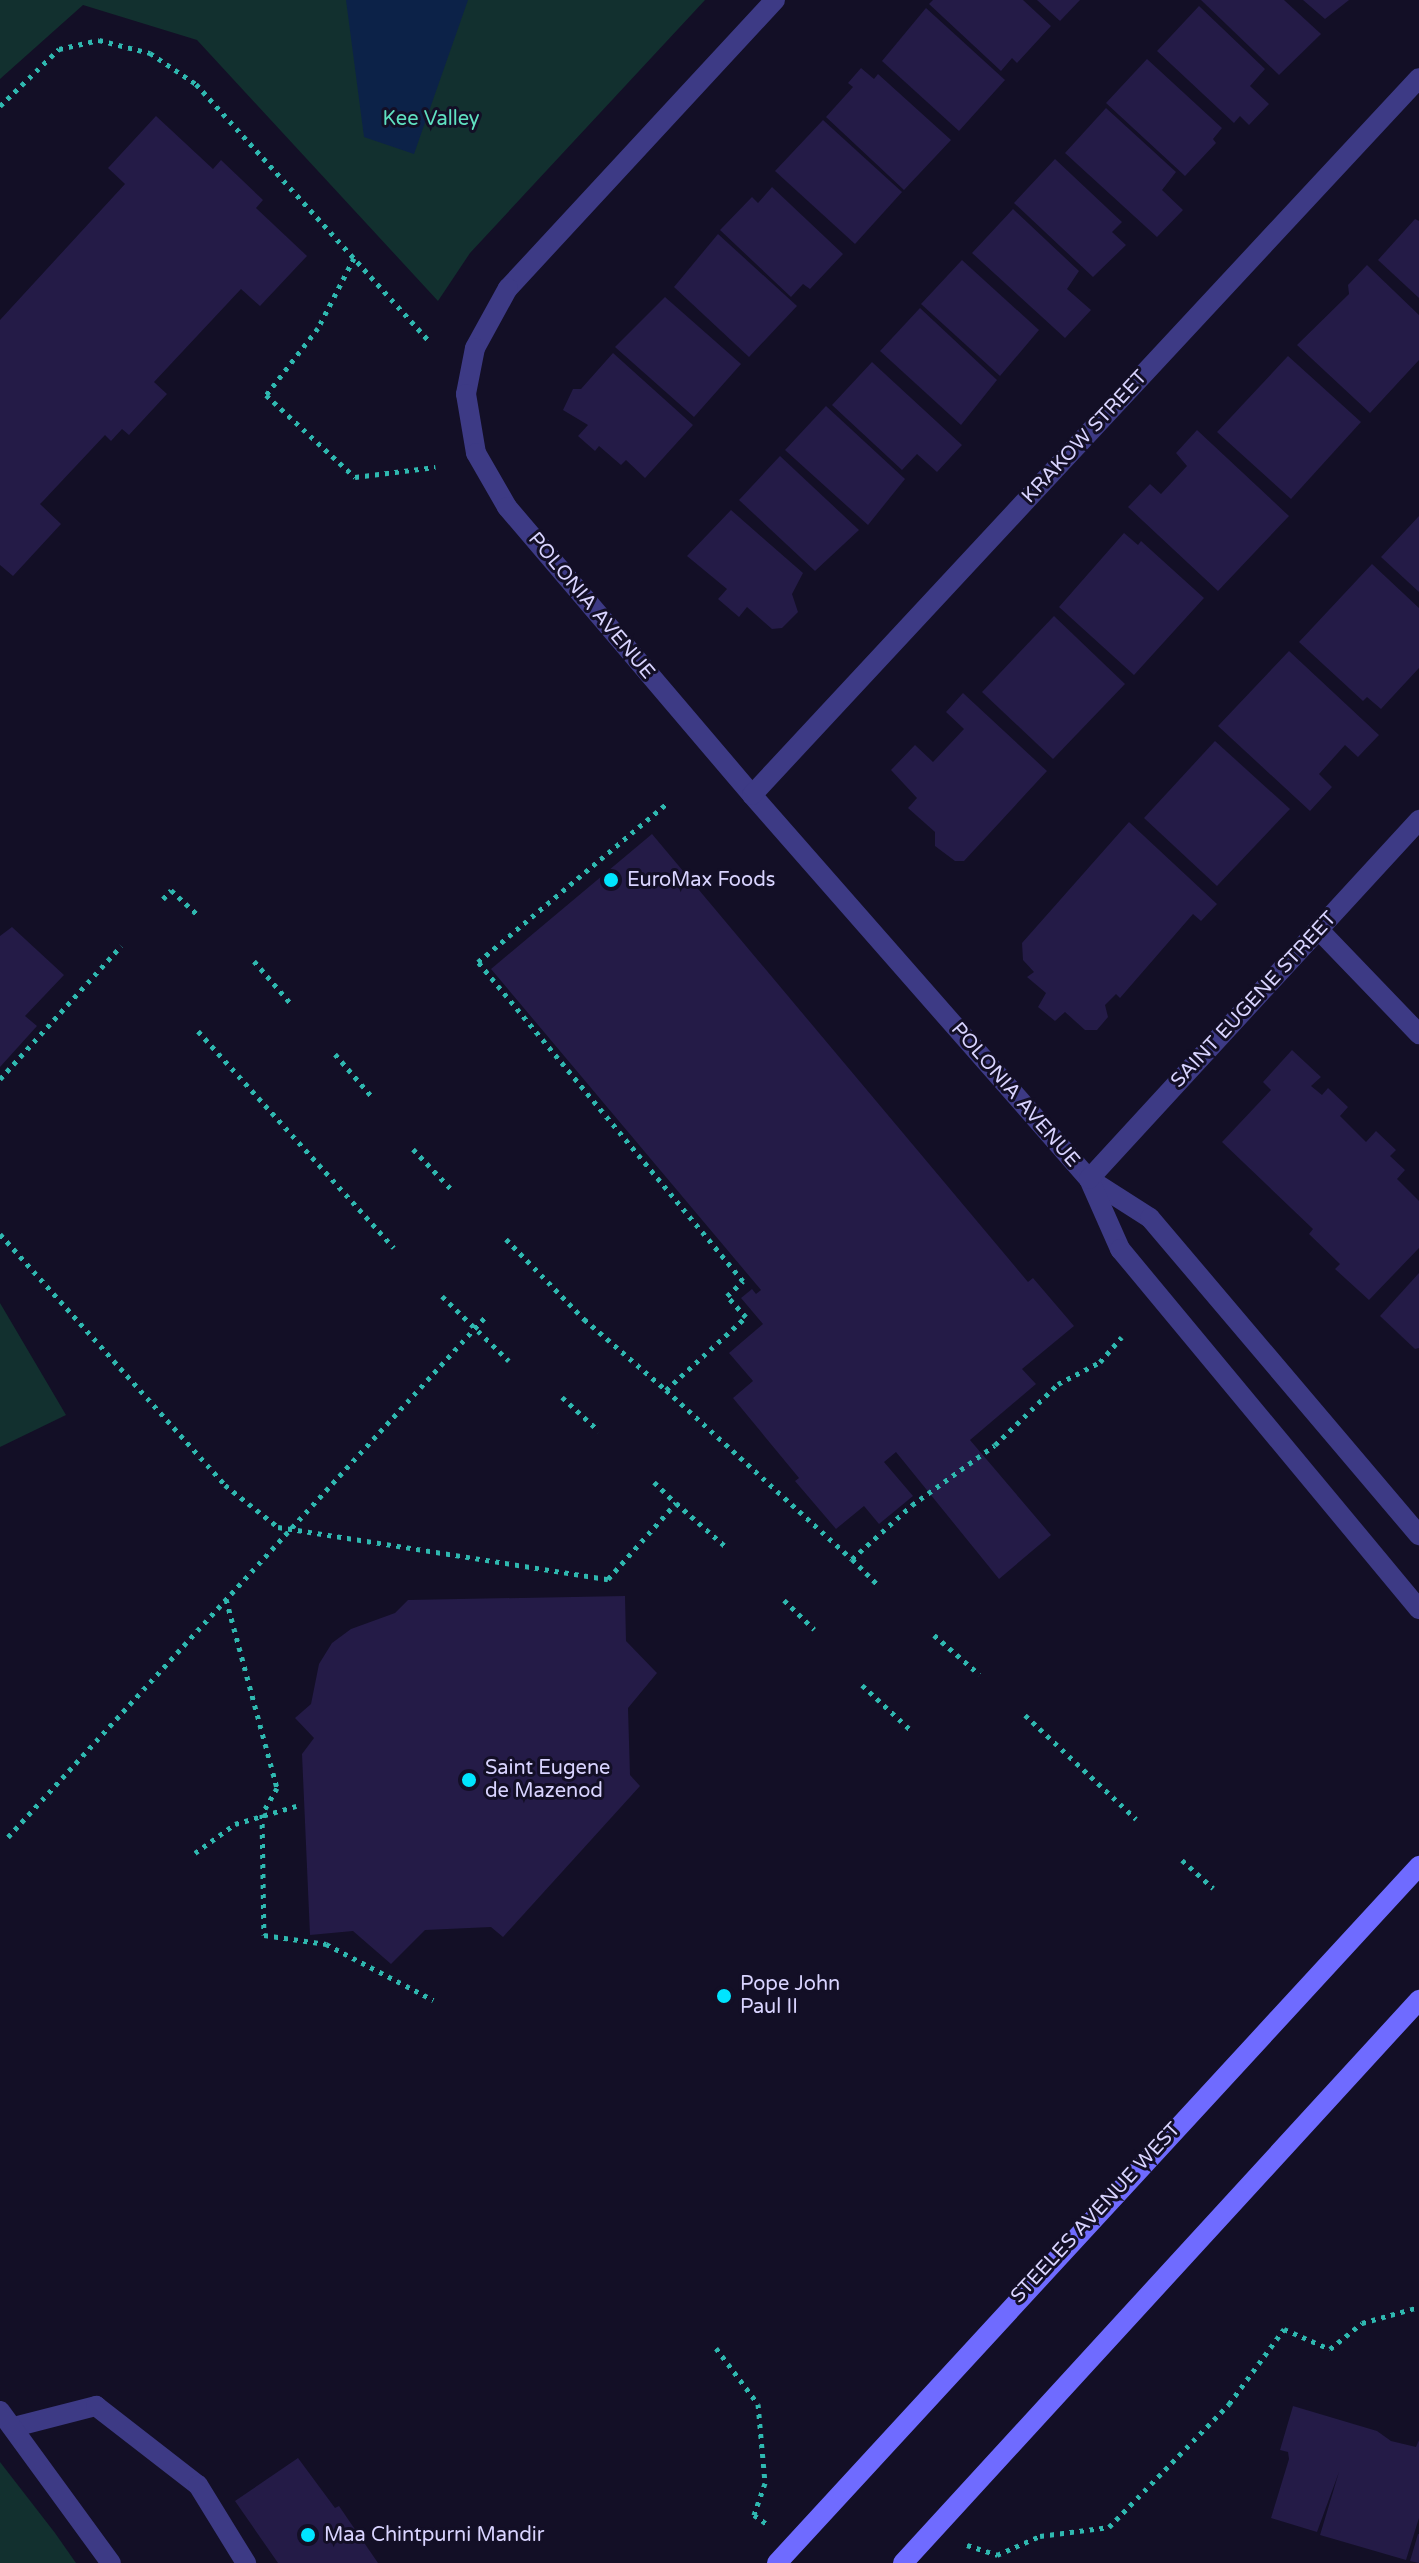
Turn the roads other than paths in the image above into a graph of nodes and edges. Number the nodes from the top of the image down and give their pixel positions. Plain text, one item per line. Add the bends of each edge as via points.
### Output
1 (775, 0) edge
2 (1419, 78) edge
3 (752, 795) junction
4 (1419, 820) edge
5 (1318, 929) junction
6 (1419, 1034) edge
7 (1089, 1179) junction
8 (1419, 1535) edge
9 (1419, 1609) edge
10 (1419, 1866) edge
11 (1419, 2000) edge
12 (0, 2411) edge
13 (14, 2427) junction
14 (111, 2563) edge
15 (246, 2563) edge
16 (777, 2563) edge
17 (903, 2563) edge

1 - 3 street, POLONIA AVENUE via 508,288 475,348 466,394 476,453 507,507
2 - 3 street, KRAKOW STREET
3 - 7 street, POLONIA AVENUE
4 - 5 street, SAINT EUGENE STREET
5 - 6 street
5 - 7 street, SAINT EUGENE STREET
7 - 8 street, POLONIA AVENUE via 1150,1218
7 - 9 street, POLONIA AVENUE via 1120,1249
10 - 16 main road, STEELES AVENUE WEST
11 - 17 main road
12 - 13 street
13 - 14 street
13 - 15 street via 96,2406 198,2485

